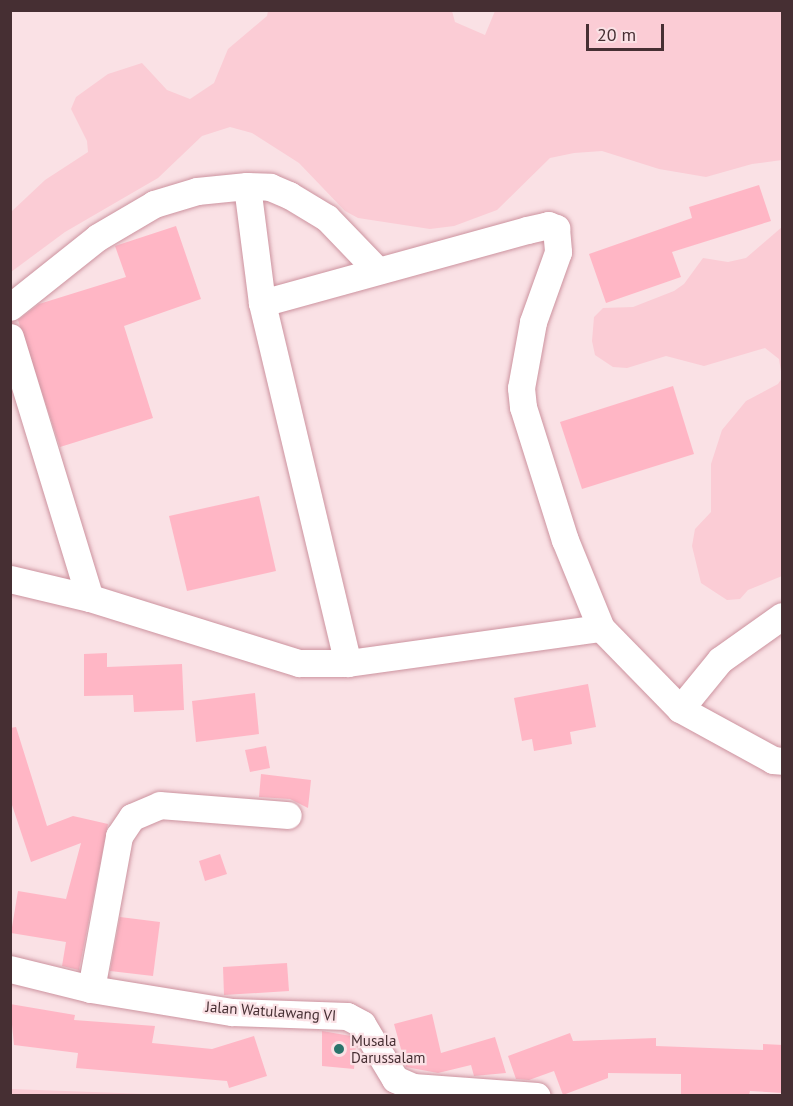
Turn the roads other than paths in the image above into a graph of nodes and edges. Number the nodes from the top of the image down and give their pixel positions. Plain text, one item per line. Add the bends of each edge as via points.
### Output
1 (247, 186) junction
2 (377, 270) junction
3 (262, 303) junction
4 (10, 307) edge
5 (10, 338) edge
6 (10, 579) edge
7 (90, 598) junction
8 (783, 616) edge
9 (601, 628) junction
10 (348, 663) junction
11 (680, 709) junction
12 (783, 760) edge
13 (288, 815) dead end
14 (10, 969) edge
15 (91, 989) junction
16 (537, 1095) edge

1 - 2 street via 270,187 327,218
1 - 3 street
1 - 4 street via 198,191 154,204 98,237
2 - 3 street
2 - 9 street via 537,227 556,228 558,252 533,322 521,388 523,407 565,540
3 - 10 street
5 - 7 street
6 - 7 street
7 - 10 street via 299,663
8 - 11 street via 720,660
9 - 10 street
9 - 11 street
11 - 12 street via 773,760
13 - 15 street via 160,805 132,817 119,836
14 - 15 street, Jalan Watulawang VI
15 - 16 street, Jalan Watulawang VI via 232,1012 347,1016 362,1024 395,1079 413,1087

